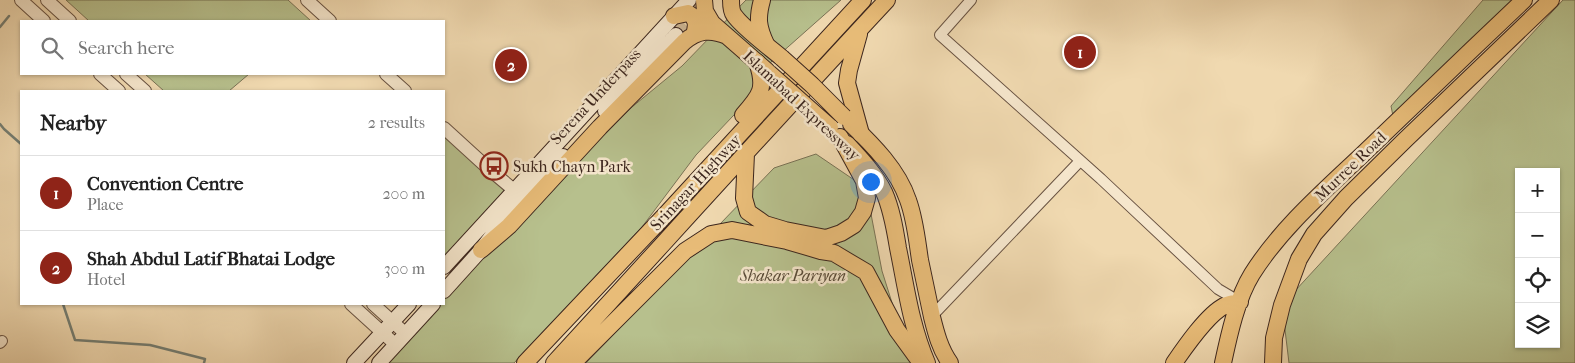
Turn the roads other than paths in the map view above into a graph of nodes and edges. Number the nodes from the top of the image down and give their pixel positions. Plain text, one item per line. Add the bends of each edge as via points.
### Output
1 (22, 0) edge
2 (47, 0) edge
3 (307, 0) edge
4 (689, 0) edge
5 (704, 0) edge
6 (731, 0) edge
7 (762, 0) edge
8 (863, 0) edge
9 (887, 0) edge
10 (972, 0) edge
11 (1524, 0) edge
12 (1551, 0) edge
13 (674, 16) junction
14 (43, 20) edge
15 (69, 20) edge
16 (329, 20) edge
17 (860, 29) junction
18 (694, 34) junction
19 (676, 35) tunnel mouth
20 (728, 36) junction
21 (766, 44) junction
22 (763, 67) junction
23 (127, 75) edge
24 (387, 75) edge
25 (144, 90) edge
26 (404, 90) edge
27 (1392, 127) junction
28 (445, 129) edge
29 (835, 132) junction
30 (862, 134) junction
31 (1404, 140) junction
32 (746, 154) junction
33 (1080, 160) junction
34 (514, 190) junction
35 (667, 213) junction
36 (481, 250) junction
37 (445, 266) edge
38 (445, 291) edge
39 (1240, 302) junction
40 (352, 305) edge
41 (374, 305) edge
42 (408, 305) edge
43 (432, 305) edge
44 (932, 316) junction
45 (392, 322) junction
46 (382, 333) junction
47 (401, 339) junction
48 (354, 363) edge
49 (379, 363) edge
50 (525, 363) edge
51 (554, 363) edge
52 (573, 363) edge
53 (921, 363) edge
54 (927, 363) edge
55 (950, 363) edge
56 (1174, 363) edge
57 (1223, 363) edge
58 (1274, 363) edge

1 - 14 street
2 - 15 street
3 - 16 street
4 - 13 main road
5 - 20 main road, Islamabad Expressway via 704,11
6 - 21 main road, Islamabad Expressway via 733,14
7 - 21 main road via 758,23
8 - 35 main road, Srinagar Highway
9 - 17 main road, Srinagar Highway
10 - 33 street via 940,36
11 - 27 main road, Murree Road
12 - 31 main road, Murree Road
13 - 18 main road via 691,14 696,23
13 - 34 main road
17 - 30 main road via 848,83
17 - 32 main road, Srinagar Highway
18 - 20 main road via 708,30
18 - 36 main road via 642,84 509,226
19 - 36 main road, Serena Underpass via 508,214
20 - 22 main road, Islamabad Expressway
21 - 30 main road, Islamabad Expressway, bridge
22 - 29 main road, Islamabad Expressway, bridge
22 - 35 main road via 759,96 684,180
23 - 25 street
24 - 26 street
27 - 31 main road
27 - 39 main road, Murree Road via 1296,219 1267,252 1251,276
28 - 34 street
29 - 32 main road via 864,181 867,198 854,225 826,238 765,224 748,212 744,198
29 - 54 main road, Islamabad Expressway via 865,164 884,194 893,221 913,323
30 - 44 main road, Islamabad Expressway via 895,174 908,199
31 - 58 main road, Murree Road via 1314,234 1299,259 1274,338
32 - 51 main road, Srinagar Highway
33 - 39 street via 1218,289
33 - 44 street
34 - 37 main road
35 - 50 main road, Srinagar Highway
36 - 38 main road, Serena Underpass
39 - 56 main road via 1218,310
39 - 57 main road, Murree Road via 1229,332
40 - 46 street
41 - 45 street
42 - 45 main road
43 - 47 main road
44 - 55 main road, Islamabad Expressway
45 - 46 main road
45 - 47 street
46 - 47 street
46 - 48 main road
47 - 49 main road
52 - 53 main road via 685,251 711,234 732,230 834,254 866,272 897,330

